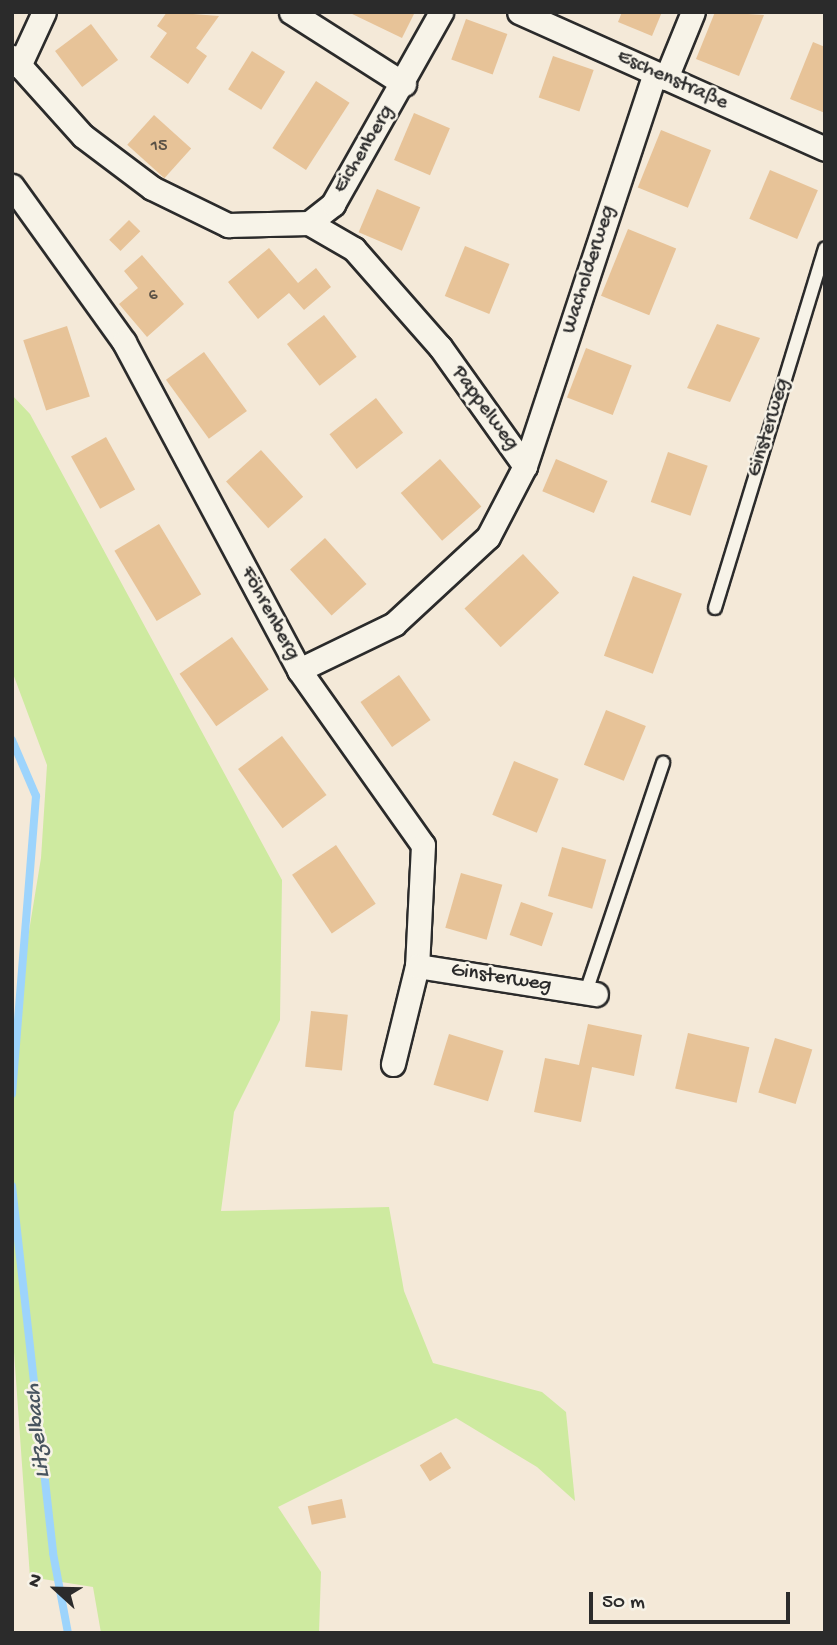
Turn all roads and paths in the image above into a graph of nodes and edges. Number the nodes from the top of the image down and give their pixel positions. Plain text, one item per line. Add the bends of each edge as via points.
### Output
1 (44, 12) edge
2 (291, 12) edge
3 (441, 12) edge
4 (519, 12) edge
5 (693, 12) edge
6 (16, 62) edge
7 (661, 76) junction
8 (404, 84) junction
9 (825, 149) edge
10 (12, 186) edge
11 (309, 223) junction
12 (825, 248) edge
13 (525, 466) junction
14 (715, 608) dead end
15 (299, 670) junction
16 (663, 763) dead end
17 (417, 966) junction
18 (591, 993) joint
19 (393, 1064) dead end

1 - 6 street
2 - 8 street
3 - 8 street, Eichenberg
4 - 7 street, Eschenstraße
5 - 7 street, Wacholderweg
6 - 11 street via 83,136 152,188 228,225
7 - 9 street, Eschenstraße
7 - 13 street, Wacholderweg
8 - 11 street, Eichenberg via 333,204
10 - 15 street, Föhrenberg via 124,342
11 - 13 street, Pappelweg via 354,249 440,347
12 - 14 lane, Ginsterweg
13 - 15 street, Pappelweg via 488,537 394,624
15 - 17 street, Föhrenberg via 423,845
16 - 18 lane, Ginsterweg
17 - 18 street, Ginsterweg
17 - 19 street, Föhrenberg

